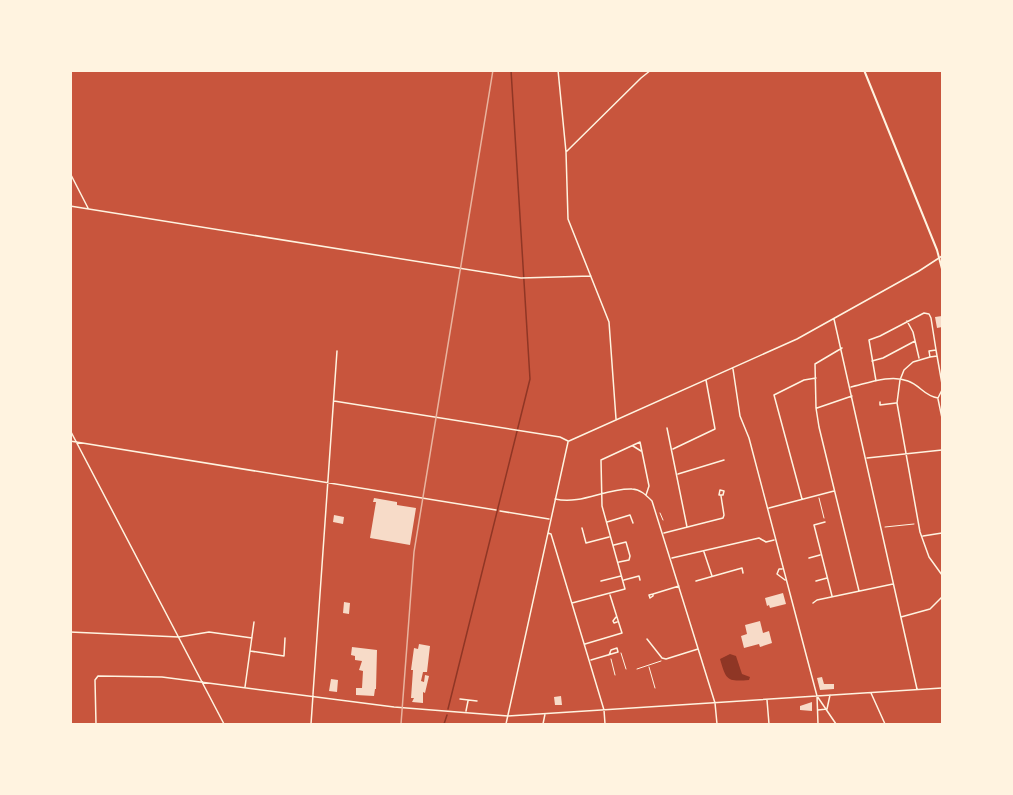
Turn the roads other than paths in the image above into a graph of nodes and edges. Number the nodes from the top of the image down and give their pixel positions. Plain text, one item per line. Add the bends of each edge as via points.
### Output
1 (558, 70) edge
2 (651, 70) edge
3 (864, 70) edge
4 (566, 152) junction
5 (70, 173) edge
6 (70, 206) edge
7 (88, 209) junction
8 (941, 256) edge
9 (942, 269) edge
10 (591, 276) junction
11 (834, 319) junction
12 (907, 321) junction
13 (915, 341) junction
14 (842, 348) junction
15 (936, 350) junction
16 (336, 351) dead end
17 (937, 356) junction
18 (930, 357) junction
19 (919, 359) junction
20 (872, 361) junction
21 (733, 368) junction
22 (816, 378) junction
23 (706, 380) junction
24 (900, 380) junction
25 (876, 381) junction
26 (942, 384) edge
27 (850, 387) junction
28 (942, 390) edge
29 (852, 396) junction
30 (938, 398) junction
31 (333, 401) junction
32 (897, 403) junction
33 (880, 405) dead end
34 (816, 408) junction
35 (942, 418) edge
36 (616, 420) junction
37 (667, 428) dead end
38 (70, 430) edge
39 (70, 441) edge
40 (569, 441) junction
41 (77, 442) junction
42 (632, 445) junction
43 (672, 449) junction
44 (942, 450) edge
45 (641, 451) junction
46 (906, 454) junction
47 (866, 458) junction
48 (724, 460) dead end
49 (678, 475) junction
50 (328, 483) junction
51 (835, 491) junction
52 (601, 495) junction
53 (646, 495) junction
54 (721, 496) dead end
55 (555, 499) junction
56 (802, 499) junction
57 (768, 508) junction
58 (496, 510) dead end
59 (500, 511) dead end
60 (550, 520) junction
61 (606, 522) junction
62 (825, 522) road end
63 (633, 524) dead end
64 (687, 527) junction
65 (582, 528) dead end
66 (547, 533) junction
67 (663, 533) junction
68 (942, 533) edge
69 (610, 536) junction
70 (921, 536) junction
71 (775, 539) junction
72 (613, 545) junction
73 (704, 551) junction
74 (822, 555) junction
75 (809, 558) dead end
76 (671, 559) junction
77 (618, 563) junction
78 (783, 569) junction
79 (743, 573) dead end
80 (622, 575) junction
81 (942, 575) edge
82 (712, 577) junction
83 (827, 578) junction
84 (623, 580) junction
85 (640, 580) dead end
86 (601, 581) dead end
87 (696, 581) dead end
88 (786, 581) junction
89 (816, 581) dead end
90 (894, 584) junction
91 (679, 586) junction
92 (859, 591) junction
93 (610, 594) junction
94 (652, 594) dead end
95 (832, 597) junction
96 (942, 597) edge
97 (572, 603) junction
98 (813, 603) dead end
99 (901, 617) junction
100 (254, 622) dead end
101 (70, 632) edge
102 (179, 637) junction
103 (252, 638) junction
104 (285, 638) dead end
105 (647, 639) dead end
106 (585, 645) junction
107 (698, 649) junction
108 (250, 651) junction
109 (609, 655) road end
110 (590, 661) junction
111 (202, 681) junction
112 (245, 687) junction
113 (942, 688) edge
114 (918, 689) junction
115 (871, 693) junction
116 (313, 695) junction
117 (830, 695) junction
118 (817, 696) junction
119 (460, 699) dead end
120 (767, 699) junction
121 (468, 700) junction
122 (477, 701) dead end
123 (715, 702) junction
124 (827, 709) junction
125 (604, 710) junction
126 (817, 710) junction
127 (466, 713) junction
128 (545, 713) junction
129 (508, 716) junction
130 (96, 724) edge
131 (224, 724) edge
132 (311, 724) edge
133 (506, 724) edge
134 (543, 724) edge
135 (605, 724) edge
136 (717, 724) edge
137 (769, 724) edge
138 (818, 724) edge
139 (836, 724) edge
140 (885, 724) edge

1 - 4 street
2 - 4 street
3 - 8 main road
4 - 10 street via 568,219
5 - 7 street
6 - 7 street
7 - 10 street via 526,279
8 - 9 main road
8 - 11 street
10 - 36 street via 609,322
11 - 14 street
11 - 21 street
12 - 13 street
12 - 15 street via 929,314
12 - 20 street via 869,340
13 - 19 street
13 - 20 street
14 - 22 street via 816,363
14 - 27 street
15 - 17 street
15 - 18 street via 929,351
16 - 31 street
17 - 18 street
17 - 26 street
18 - 19 street
19 - 24 street via 909,365
20 - 25 street
21 - 23 street
21 - 57 street via 740,416
22 - 34 street
22 - 56 street via 774,395
23 - 36 street
23 - 43 street via 715,429
24 - 25 street
24 - 30 street
24 - 32 street
25 - 27 street
27 - 29 street
28 - 30 street
29 - 34 street
29 - 47 street
30 - 35 street
31 - 40 street
31 - 50 street
32 - 33 street
32 - 46 street
34 - 51 street
36 - 40 street
37 - 43 street
38 - 41 street
39 - 41 street
40 - 55 street
41 - 50 street
41 - 102 street
42 - 45 street
42 - 45 street via 640,442
42 - 52 street via 601,460
43 - 49 street
44 - 46 street
45 - 53 street via 649,486
46 - 47 street
46 - 70 street
47 - 90 street
48 - 49 street
49 - 64 street
50 - 58 street
50 - 116 street
51 - 56 street
51 - 92 street
52 - 53 street via 632,489
52 - 55 street via 569,501
52 - 61 street
53 - 67 street via 652,501
54 - 64 street via 723,518
55 - 60 street
56 - 57 street
57 - 71 street
59 - 60 street
60 - 66 street
61 - 63 street via 630,515
61 - 69 street
62 - 74 street via 814,525
64 - 67 street
65 - 69 street via 586,543
66 - 97 street via 551,534
66 - 129 street
67 - 76 street
68 - 70 street
69 - 72 street
70 - 81 street
71 - 73 street via 766,542 759,538
71 - 78 street
72 - 77 street
72 - 77 street via 627,545 630,559
73 - 76 street
73 - 82 street
74 - 75 street
74 - 83 street
76 - 91 street
77 - 80 street
78 - 88 street
78 - 88 street via 777,574
79 - 82 street via 742,568
80 - 84 street
80 - 86 street
82 - 87 street
83 - 89 street
83 - 95 street
84 - 85 street via 639,576
84 - 93 street via 626,589
88 - 118 street
90 - 92 street
90 - 99 street
91 - 94 street
91 - 107 street
92 - 95 street
93 - 97 street
93 - 106 street via 622,633
95 - 98 street
96 - 99 street via 925,611
97 - 106 street
99 - 114 street
100 - 103 street
101 - 102 street
102 - 103 street via 209,632
102 - 111 street
103 - 108 street
104 - 108 street via 284,656
105 - 107 street via 666,659
106 - 110 street
107 - 123 street
108 - 112 street
109 - 110 street
110 - 125 street
111 - 112 street
111 - 130 street via 98,676
111 - 131 street
112 - 116 street
113 - 114 street
114 - 115 street
115 - 117 street
115 - 140 street
116 - 127 street
116 - 132 street
117 - 118 street
117 - 124 street
118 - 120 street
118 - 124 street
118 - 126 street
119 - 121 street
120 - 123 street
120 - 137 street
121 - 122 street
121 - 127 street
123 - 125 street
123 - 136 street
124 - 126 street
124 - 139 street
125 - 128 street
125 - 135 street
126 - 138 street
127 - 129 street
128 - 129 street
128 - 134 street
129 - 133 street

